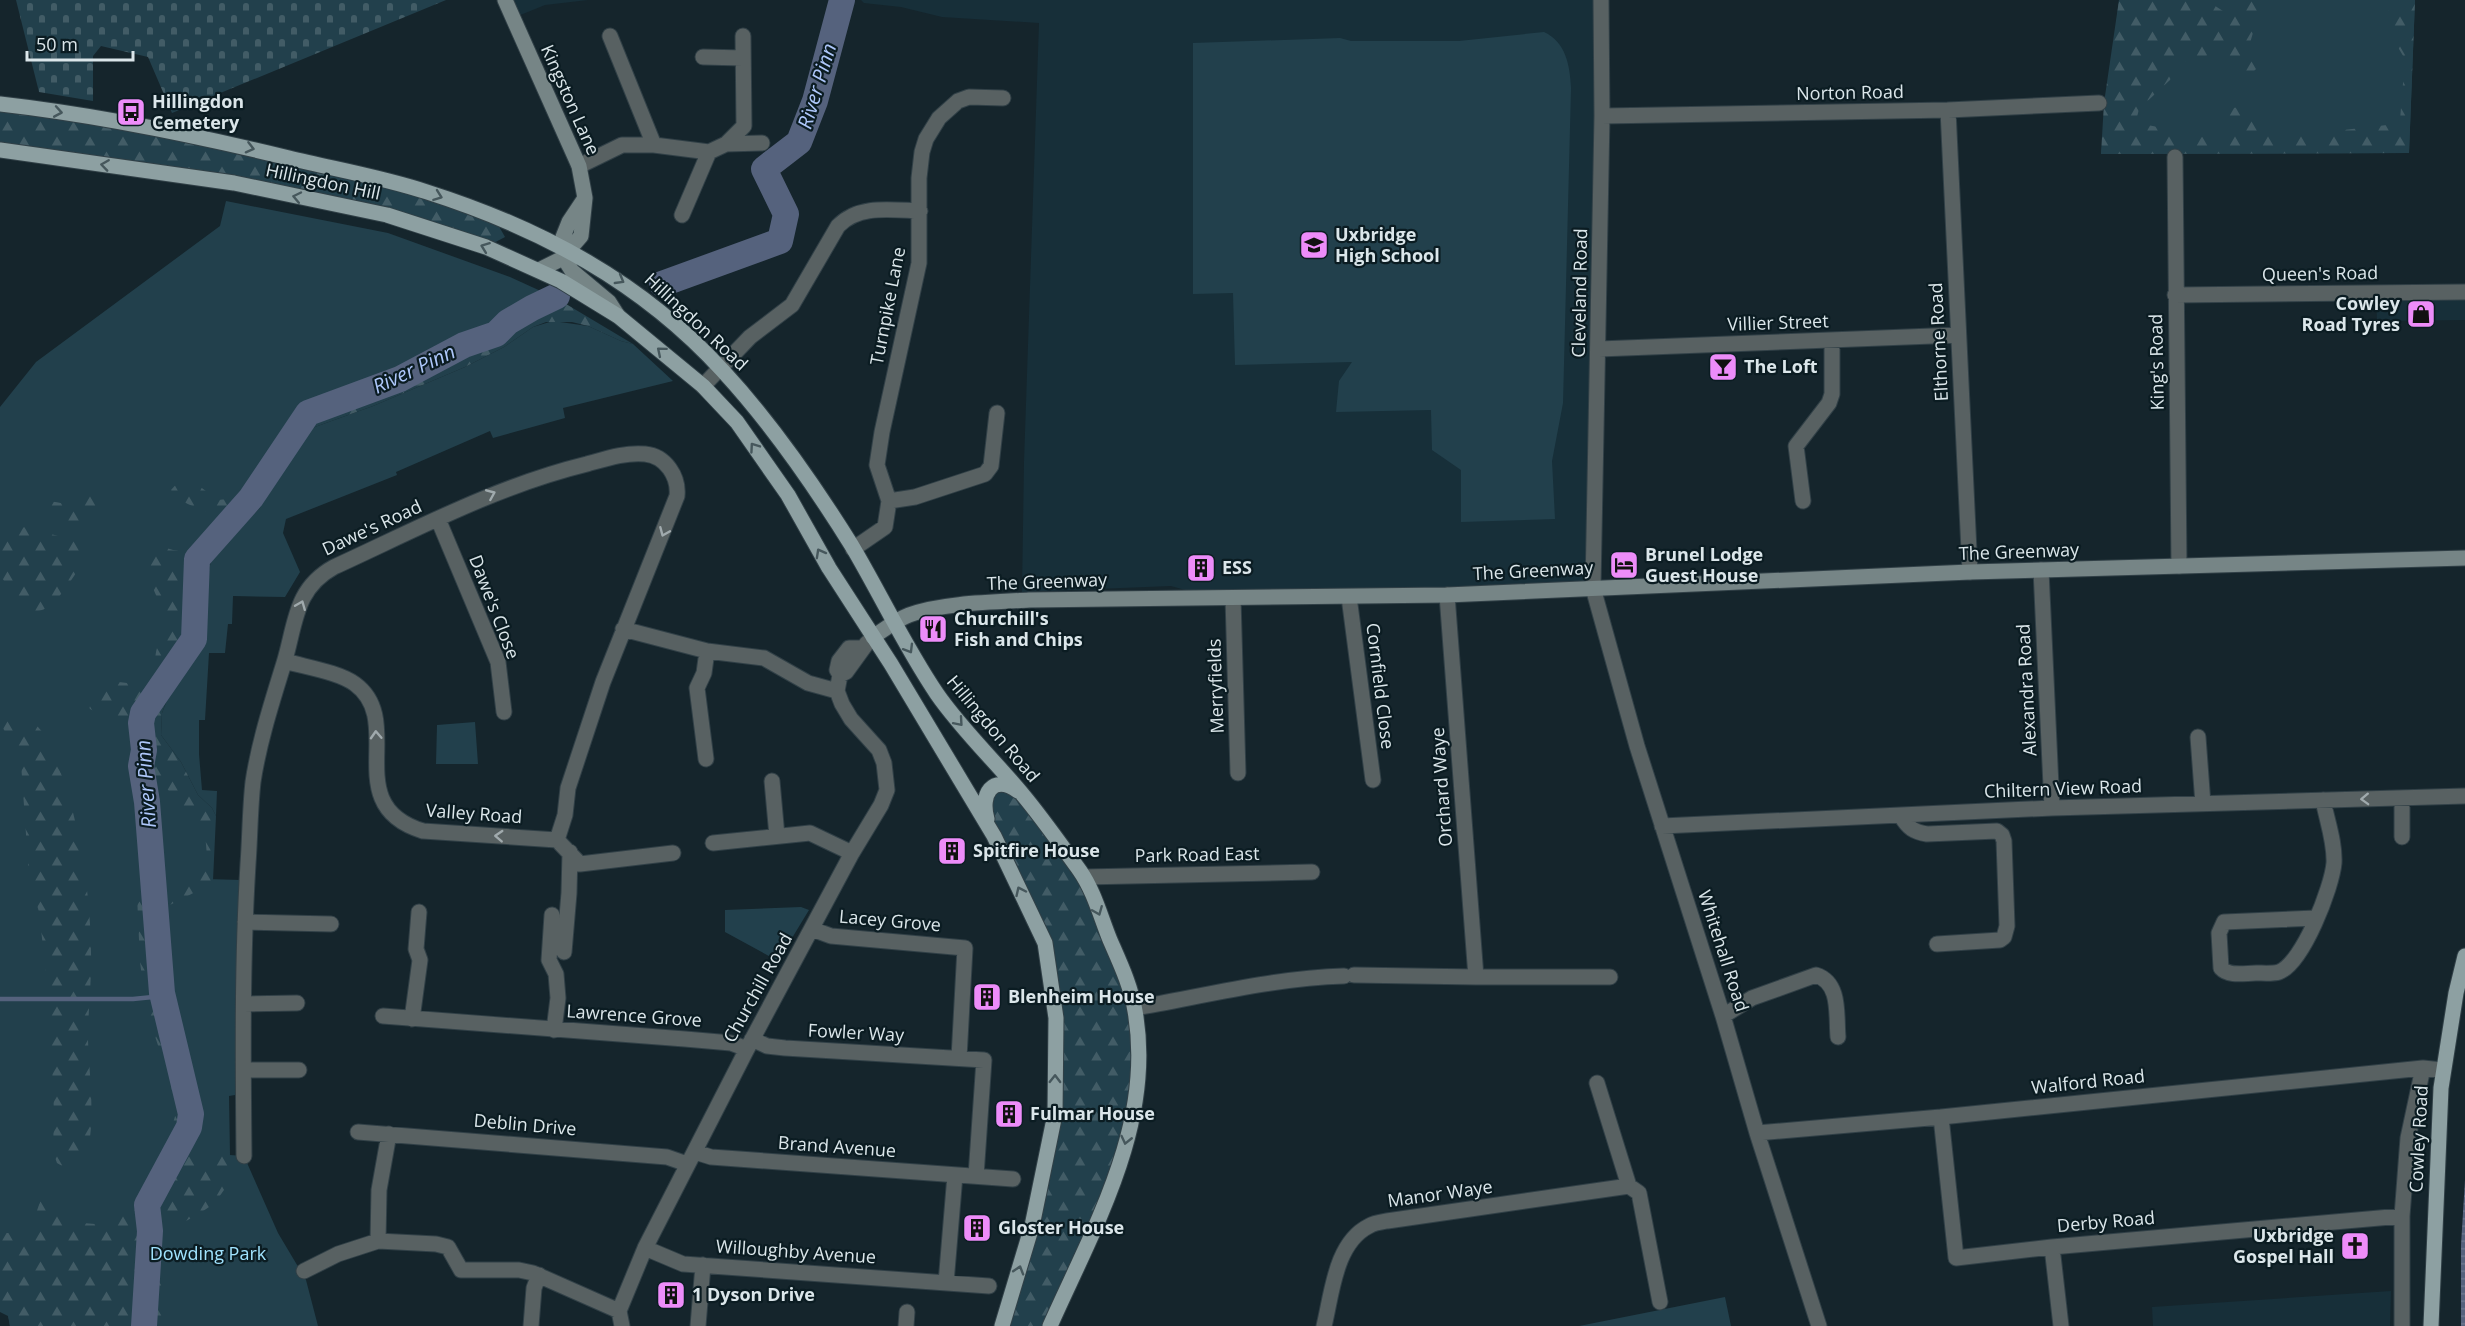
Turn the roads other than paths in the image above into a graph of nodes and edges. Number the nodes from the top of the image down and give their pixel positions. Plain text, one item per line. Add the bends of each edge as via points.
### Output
1 (505, 0) edge
2 (1601, 0) edge
3 (610, 36) dead end
4 (743, 36) dead end
5 (703, 57) dead end
6 (743, 58) junction
7 (1003, 98) dead end
8 (2099, 103) dead end
9 (0, 104) edge
10 (1948, 110) junction
11 (1602, 116) junction
12 (762, 143) dead end
13 (726, 144) junction
14 (654, 145) junction
15 (0, 150) edge
16 (709, 152) junction
17 (2175, 157) dead end
18 (579, 166) junction
19 (920, 211) junction
20 (682, 215) dead end
21 (569, 251) junction
22 (539, 270) junction
23 (2465, 292) edge
24 (2175, 295) junction
25 (618, 316) junction
26 (1958, 335) junction
27 (1832, 340) junction
28 (1599, 349) junction
29 (720, 367) junction
30 (703, 386) junction
31 (997, 413) dead end
32 (890, 501) junction
33 (1803, 501) dead end
34 (438, 519) junction
35 (853, 549) junction
36 (2465, 558) edge
37 (2179, 566) junction
38 (2041, 570) junction
39 (1970, 572) junction
40 (1593, 588) junction
41 (1447, 595) junction
42 (1349, 597) junction
43 (1233, 598) junction
44 (893, 623) junction
45 (623, 629) junction
46 (873, 637) junction
47 (707, 651) junction
48 (285, 662) junction
49 (837, 691) junction
50 (504, 712) dead end
51 (2198, 737) dead end
52 (705, 759) dead end
53 (1238, 773) dead end
54 (1373, 780) dead end
55 (772, 781) dead end
56 (1024, 796) junction
57 (2465, 796) edge
58 (2402, 798) junction
59 (2323, 800) junction
60 (2203, 804) junction
61 (2052, 808) junction
62 (1901, 816) junction
63 (1662, 826) junction
64 (777, 836) junction
65 (994, 836) junction
66 (2402, 837) dead end
67 (557, 840) junction
68 (713, 843) dead end
69 (570, 852) junction
70 (674, 853) dead end
71 (852, 853) junction
72 (1312, 872) dead end
73 (1084, 877) junction
74 (419, 912) dead end
75 (552, 915) dead end
76 (2316, 918) junction
77 (245, 922) junction
78 (331, 924) dead end
79 (812, 930) junction
80 (1937, 944) dead end
81 (564, 952) dead end
82 (2465, 956) edge
83 (1476, 977) junction
84 (1610, 977) dead end
85 (297, 1003) dead end
86 (244, 1004) junction
87 (1135, 1008) junction
88 (382, 1016) dead end
89 (1723, 1016) junction
90 (412, 1019) junction
91 (554, 1030) junction
92 (1838, 1036) dead end
93 (749, 1044) junction
94 (959, 1058) junction
95 (2422, 1068) junction
96 (245, 1070) junction
97 (299, 1070) dead end
98 (2442, 1070) junction
99 (1597, 1083) dead end
100 (1941, 1117) junction
101 (358, 1132) dead end
102 (1757, 1133) junction
103 (389, 1134) junction
104 (244, 1156) dead end
105 (691, 1158) junction
106 (955, 1175) junction
107 (976, 1176) junction
108 (1013, 1179) dead end
109 (1629, 1186) junction
110 (2402, 1216) junction
111 (378, 1241) junction
112 (2052, 1247) junction
113 (645, 1248) junction
114 (703, 1265) junction
115 (304, 1271) dead end
116 (539, 1275) junction
117 (946, 1283) junction
118 (989, 1286) dead end
119 (1660, 1302) dead end
120 (620, 1318) edge
121 (531, 1326) edge
122 (698, 1326) edge
123 (1002, 1326) edge
124 (1050, 1326) edge
125 (1324, 1326) edge
126 (1819, 1326) edge
127 (2061, 1326) edge
128 (2402, 1326) edge
129 (2431, 1326) edge

1 - 18 street, Kingston Lane
2 - 11 street, Cleveland Road
3 - 14 street
4 - 6 street
5 - 6 street
6 - 13 street via 744,126
7 - 19 street, Turnpike Lane via 969,97 958,101 939,118 922,152
8 - 10 street, Norton Road
9 -> 21 main road, Hillingdon Hill via 238,146 425,191 525,229
10 - 11 street, Norton Road
10 - 26 street, Elthorne Road
11 - 28 street, Cleveland Road
12 - 13 street
13 - 16 street
14 - 16 street
14 - 18 street via 622,145
22 -> 15 main road, Hillingdon Hill via 486,247 387,215 234,183
16 - 20 street
17 - 24 street, King's Road
18 - 21 street, Kingston Lane via 585,198 581,236
19 - 29 street via 865,211 844,220 792,305 750,337
19 - 32 street, Turnpike Lane via 919,263 877,465
21 - 22 street
21 - 25 street via 567,263 572,271 609,302
21 -> 29 main road, Hillingdon Road via 636,291
22 - 25 main road, Hillingdon Hill
23 - 24 street, Queen's Road
24 - 37 street, King's Road
30 -> 25 main road
26 - 27 street, Villier Street
26 - 39 street, Elthorne Road
27 - 28 street, Villier Street
27 - 33 street via 1829,404 1796,446
28 - 40 street, Cleveland Road
29 - 30 street
29 - 35 main road, Hillingdon Road via 802,472
46 -> 30 main road via 788,495 736,422
31 - 32 street via 991,466 985,474
32 - 35 street via 885,527
34 -> 45 street, Dawe's Road via 507,488 558,471 610,458 648,454 662,461 674,476 678,489 675,503
48 -> 34 street, Dawe's Road via 294,621 313,580
34 - 50 street, Dawe's Close via 498,662
35 - 44 main road, Hillingdon Road
36 - 37 street, The Greenway
37 - 38 street, The Greenway
38 - 39 street, The Greenway
38 - 61 street, Alexandra Road
39 - 40 street, The Greenway
40 - 41 street, The Greenway
40 - 63 street, Whitehall Road
41 - 42 street, The Greenway
41 - 83 street, Orchard Waye
42 - 43 street, The Greenway
42 - 54 street, Cornfield Close
43 - 44 street, The Greenway via 991,603 922,612
43 - 53 street, Merryfields
44 - 46 street, The Greenway
44 -> 56 main road, Hillingdon Road via 947,708
45 - 47 street
45 - 67 street via 568,788
46 - 49 street via 840,675
46 - 65 main road
47 - 49 street via 764,658 808,683
47 - 52 street via 704,674 697,688
67 -> 48 street, Valley Road via 423,831 398,821 387,809 378,787 375,718 367,694 347,679
48 - 77 street, Dawe's Road via 271,702 253,783
49 - 71 street, Churchill Road via 846,712 879,750 887,790
51 - 60 street
55 - 64 street
56 - 65 main road via 1006,784 991,788 984,806
56 - 73 main road, Hillingdon Road
57 - 58 street, Chiltern View Road
58 -> 59 street, Chiltern View Road
58 - 66 street
59 - 60 street, Chiltern View Road
59 - 76 street via 2334,865
60 - 61 street, Chiltern View Road
61 - 62 street, Chiltern View Road
62 - 63 street, Chiltern View Road
62 - 80 street via 1915,832 1997,831 2004,841 2004,937
63 - 89 street, Whitehall Road
64 - 68 street
64 - 71 street via 810,833
123 -> 65 main road via 1032,1226 1054,1114 1056,1018 1045,944
67 - 69 street
69 - 70 street via 580,864
69 - 81 street
71 - 79 street, Churchill Road
72 - 73 street, Park Road East
73 -> 87 main road, Hillingdon Road
74 - 90 street via 416,949 420,960
75 - 91 street, Lawrence Grove via 549,960 556,974 558,998
76 - 76 street via 2300,951 2279,972 2229,974 2221,968 2219,933 2225,921
77 - 78 street
77 - 86 street, Dawe's Road
79 - 93 street, Churchill Road
79 - 94 street, Lacey Grove via 831,936 965,948
82 - 98 main road, Cowley Road
83 - 84 street
83 - 87 street via 1313,977
85 - 86 street
86 - 96 street, Dawe's Road
87 -> 124 main road, Hillingdon Road via 1139,1085 1120,1168
88 - 90 street, Lawrence Grove
89 - 92 street via 1752,998 1816,975 1834,991
89 - 102 street, Whitehall Road
90 - 91 street, Lawrence Grove
91 - 93 street, Lawrence Grove
93 - 94 street, Fowler Way
93 - 105 street, Churchill Road
94 - 107 street, Fowler Way via 984,1060
95 - 98 street, Walford Road
95 - 100 street, Walford Road
95 - 110 street via 2408,1138
96 - 97 street
96 - 104 street, Dawe's Road
98 - 129 main road, Cowley Road
99 - 109 street
100 - 102 street, Walford Road
100 - 112 street, Derby Road via 1956,1258
101 - 103 street, Deblin Drive
102 - 126 street, Whitehall Road
103 - 105 street, Deblin Drive
103 - 111 street via 380,1190
105 - 106 street, Brand Avenue
105 - 113 street, Churchill Road
106 - 107 street, Brand Avenue
106 - 117 street
107 - 108 street, Brand Avenue
109 - 119 street via 1639,1192
109 - 125 street, Manor Waye via 1368,1226 1339,1262
110 - 112 street, Derby Road
110 - 128 street
111 - 115 street
111 - 116 street via 448,1247 461,1270 519,1270
112 - 127 street
113 - 114 street, Willoughby Avenue via 682,1264
113 - 120 street, Churchill Road
114 - 117 street, Willoughby Avenue
114 - 122 street
116 - 120 street
116 - 121 street
117 - 118 street, Willoughby Avenue

